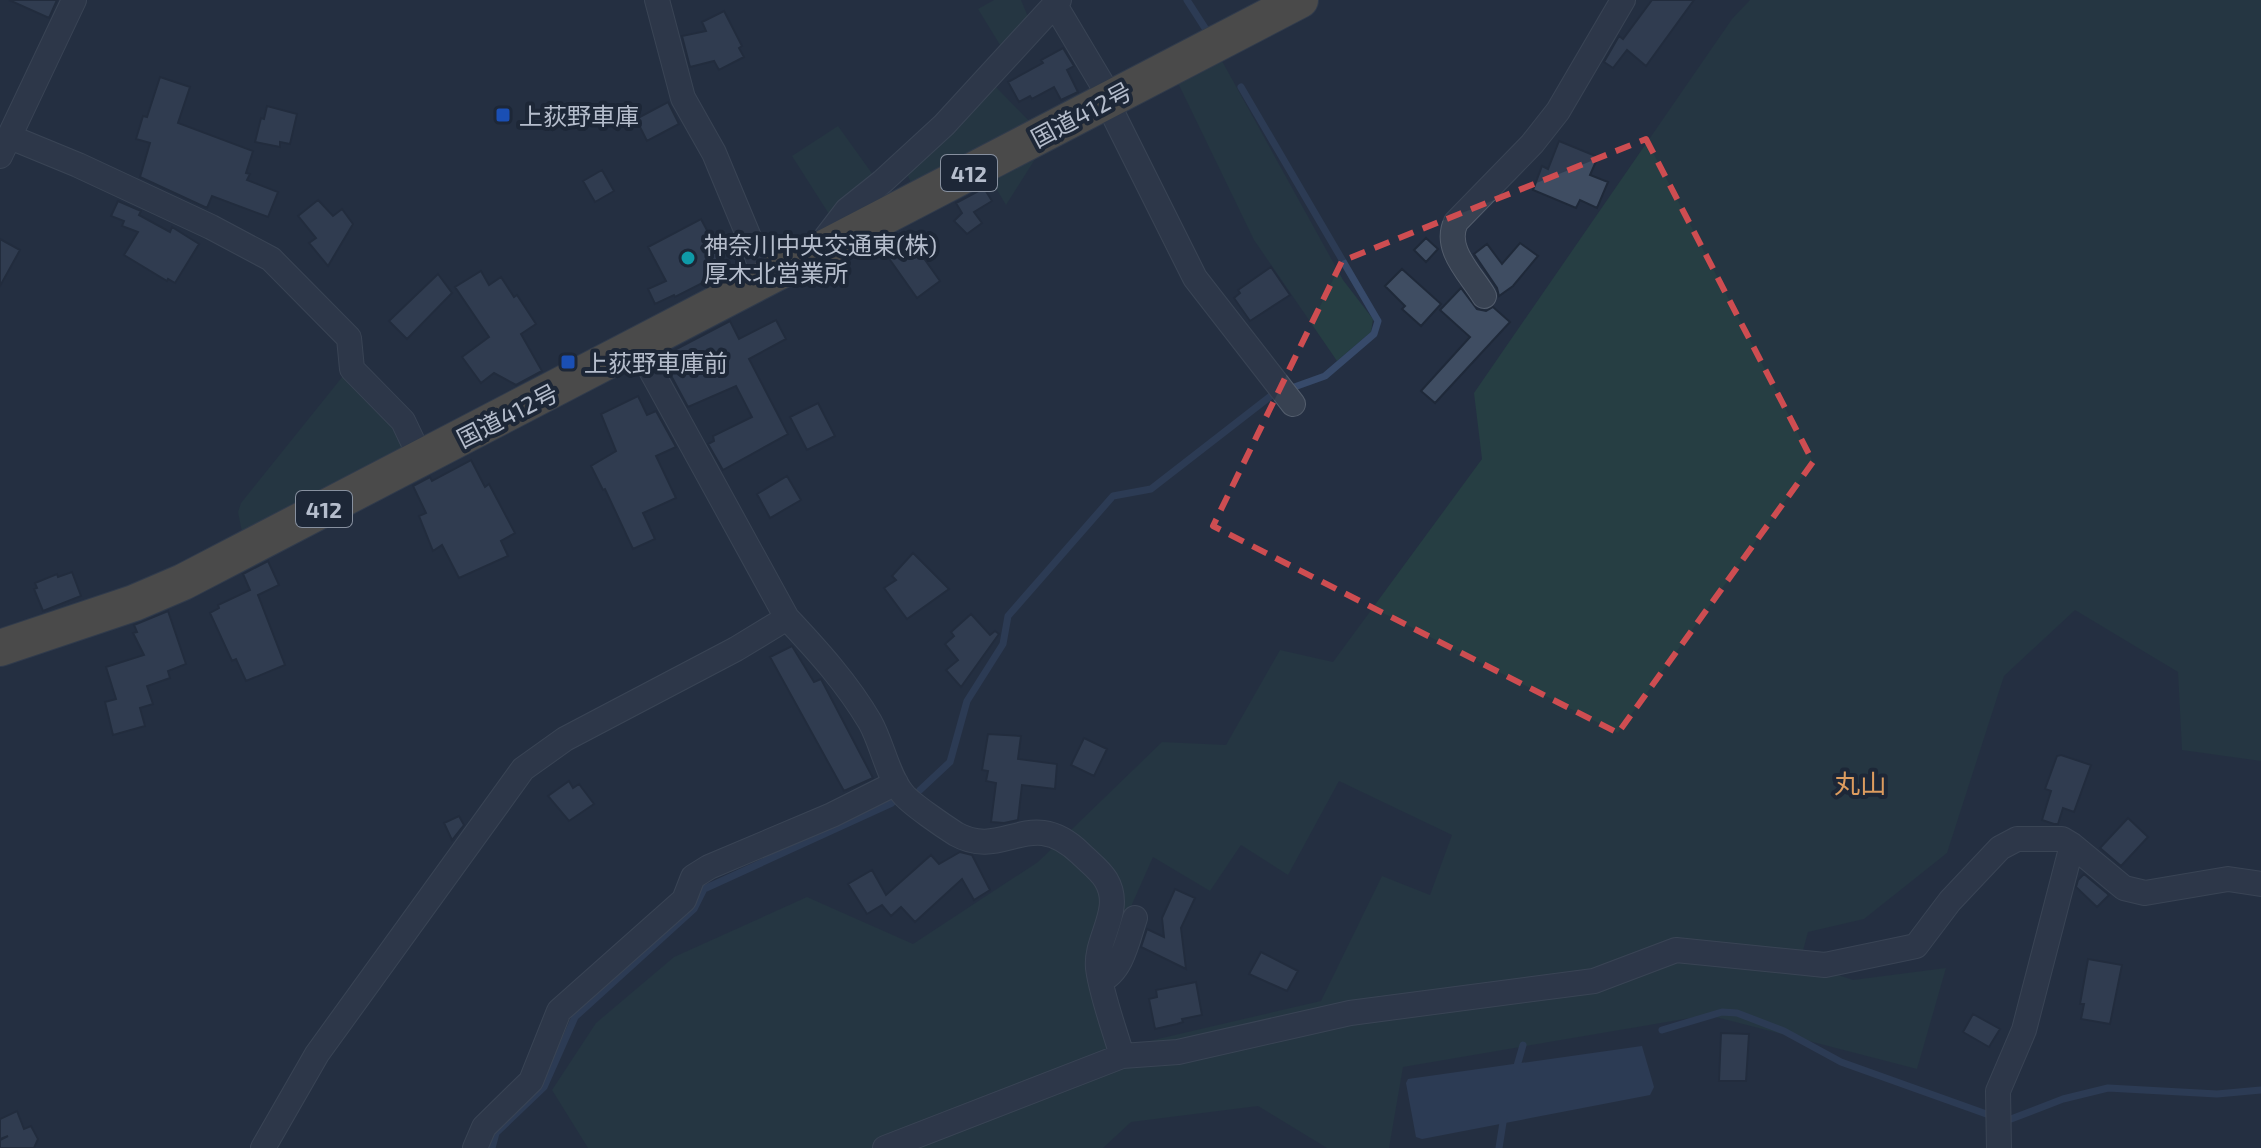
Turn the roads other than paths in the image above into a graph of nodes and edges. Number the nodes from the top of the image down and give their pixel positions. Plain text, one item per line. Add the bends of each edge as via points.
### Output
1 (74, 0) edge
2 (657, 0) edge
3 (1300, 0) edge
4 (1623, 0) edge
5 (1057, 3) edge
6 (1111, 99) junction
7 (5, 147) edge
8 (815, 253) junction
9 (766, 278) junction
10 (1484, 296) dead end
11 (637, 345) junction
12 (1288, 396) dead end
13 (421, 459) junction
14 (787, 618) junction
15 (0, 648) edge
16 (896, 783) junction
17 (2072, 845) junction
18 (2261, 884) edge
19 (1135, 918) dead end
20 (1101, 980) junction
21 (1122, 1056) junction
22 (263, 1148) edge
23 (475, 1148) edge
24 (885, 1148) edge
25 (1999, 1148) edge

1 - 7 street
2 - 9 street via 683,98 714,153
3 - 6 highway, 国道412号 / 412
4 - 10 street via 1558,111 1452,230 1452,247
5 - 6 street
5 - 8 street via 953,116 847,210
6 - 8 highway, 国道412号 / 412
6 - 12 street via 1114,116 1195,278
7 - 13 street via 78,165 271,259 349,338 352,369 403,421
8 - 9 highway, 国道412号 / 412
9 - 11 highway, 国道412号 / 412
11 - 13 highway, 国道412号 / 412
11 - 14 street
13 - 15 highway, 国道412号 / 412 via 183,582
14 - 16 street via 843,681 872,725
14 - 22 street via 565,739 523,769 317,1054
16 - 20 street via 903,795 965,837 986,842 1033,831 1071,844 1105,878 1112,898 1100,949
16 - 23 street via 693,877 684,900 559,1011 531,1081 484,1127
17 - 18 street via 2134,891 2228,879
17 - 21 street via 2062,839 2022,838 2000,848 1916,946 1876,956 1825,965 1676,950 1594,981 1350,1013 1178,1052
17 - 25 street via 2034,999 1998,1091
19 - 20 street via 1111,977
20 - 21 street
21 - 24 street

